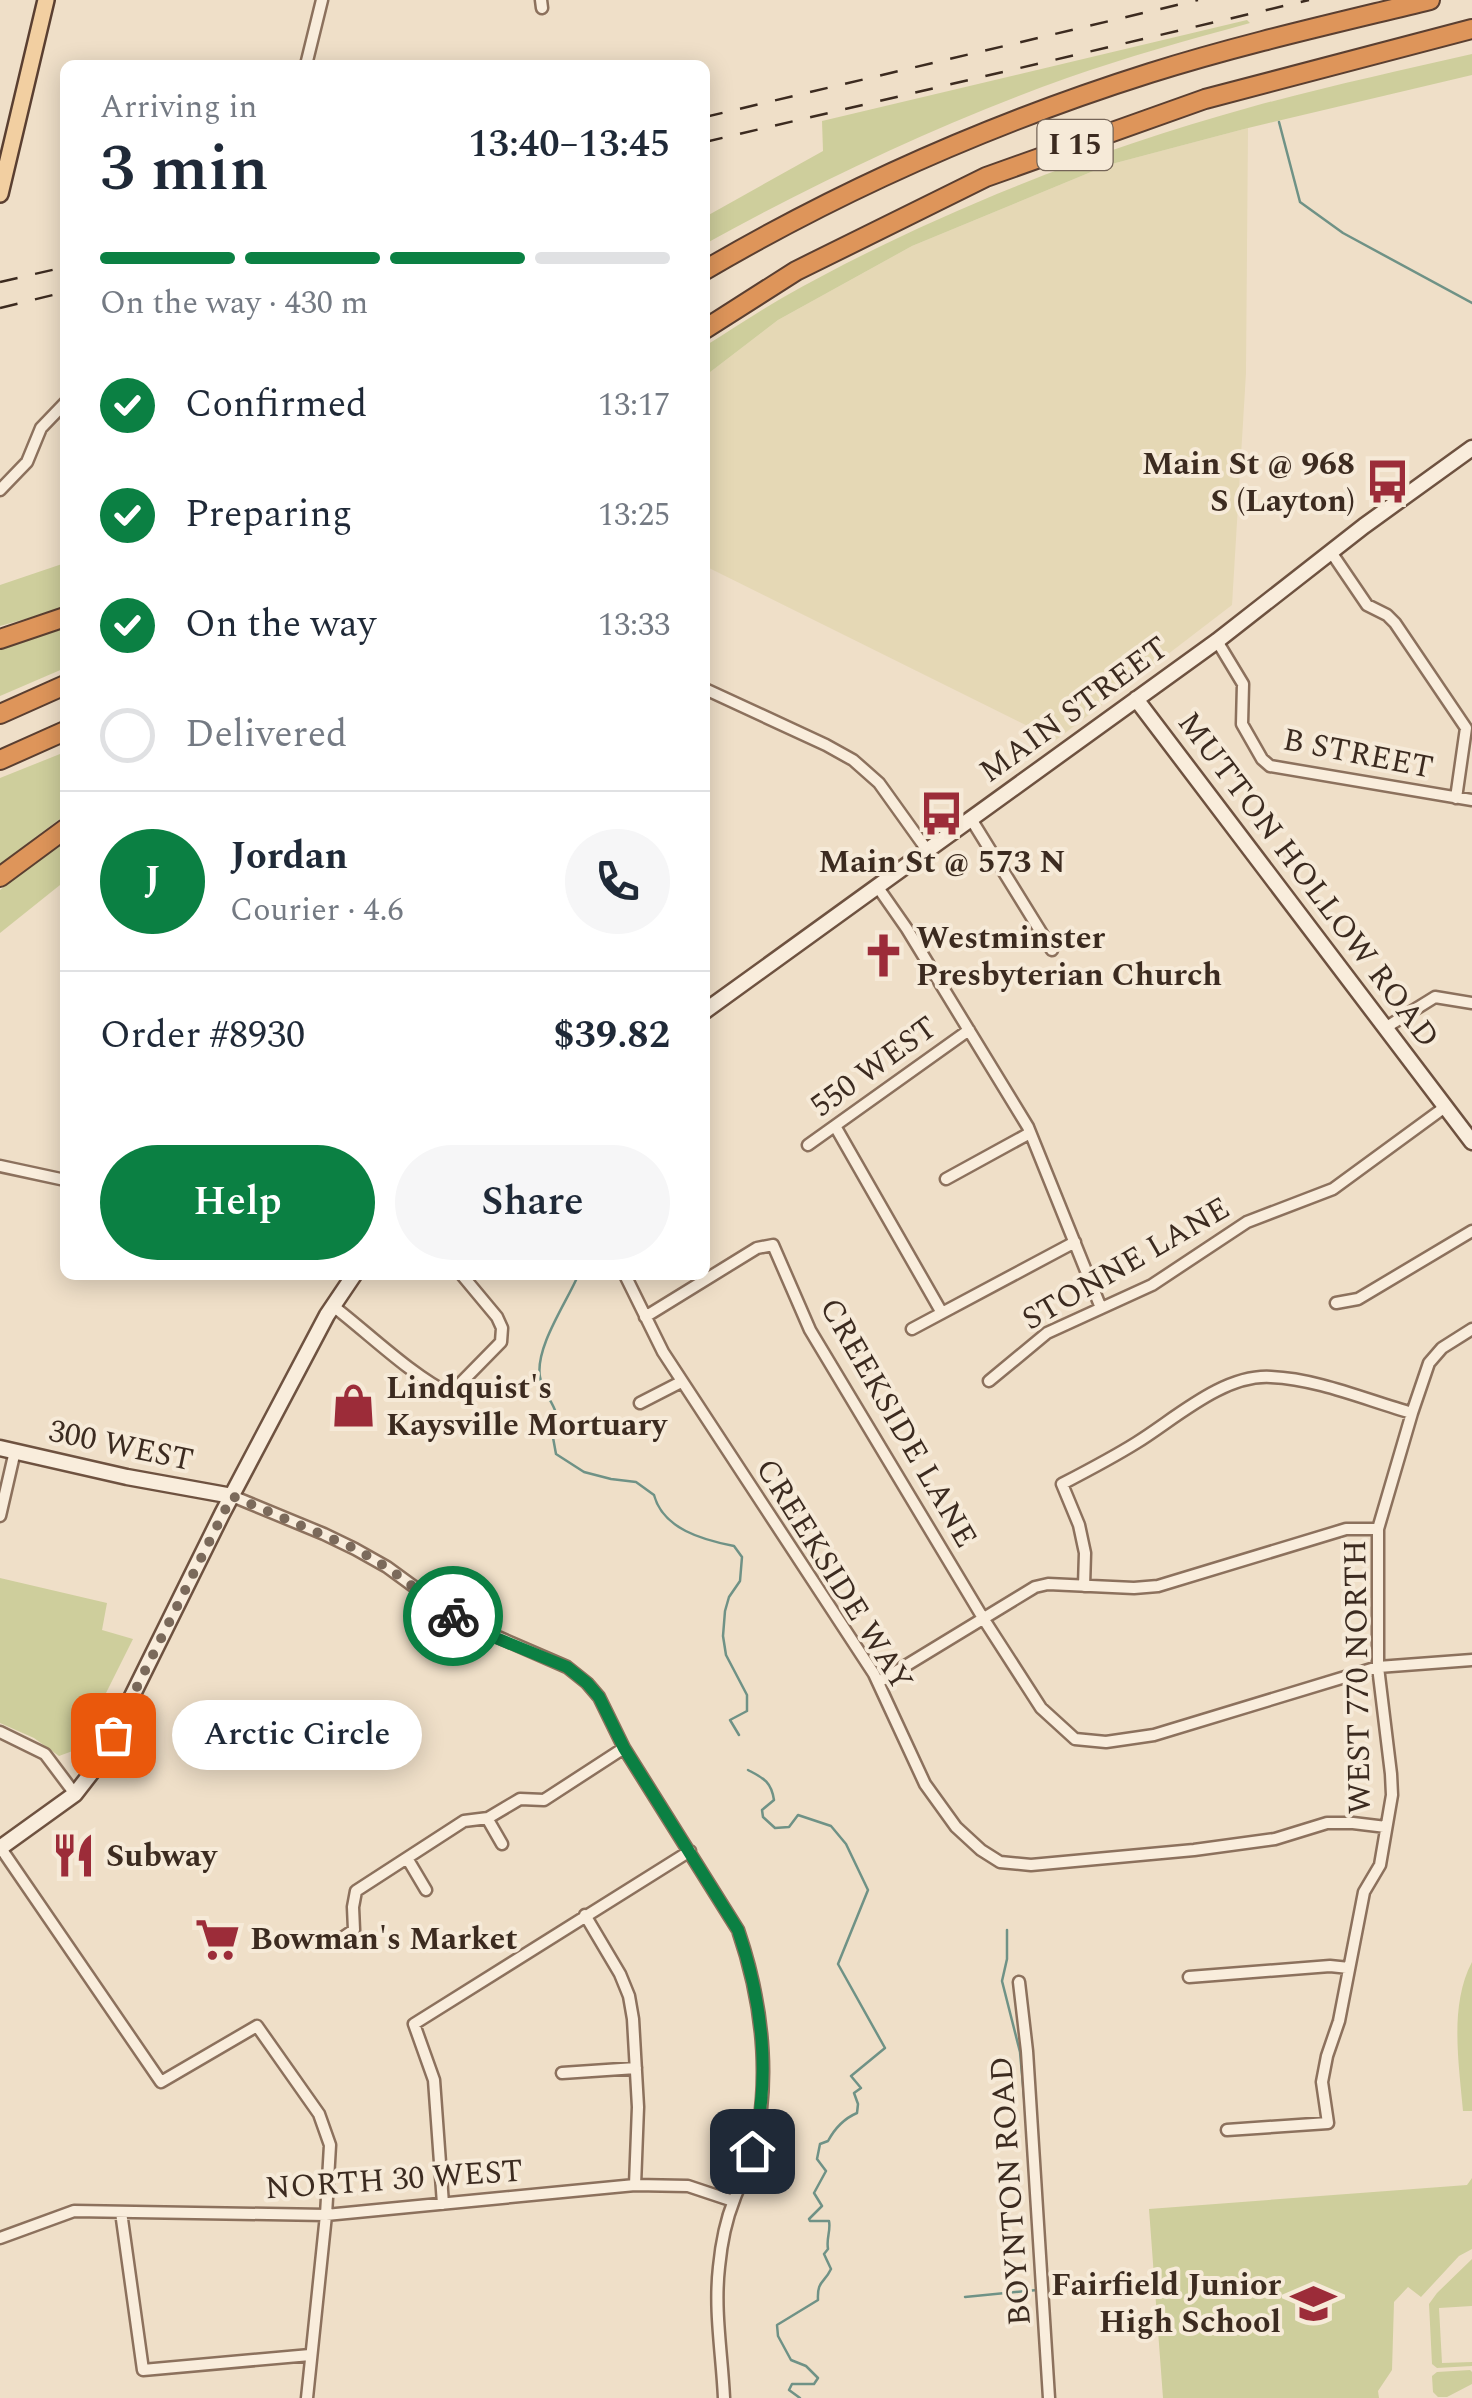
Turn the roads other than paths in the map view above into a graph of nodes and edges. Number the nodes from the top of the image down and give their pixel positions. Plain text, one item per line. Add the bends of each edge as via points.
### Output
1 (46, 0) edge
2 (322, 0) edge
3 (1430, 0) edge
4 (1472, 29) edge
5 (307, 60) edge
6 (0, 194) edge
7 (710, 267) edge
8 (710, 325) edge
9 (60, 408) edge
10 (1472, 448) edge
11 (0, 490) edge
12 (1331, 552) junction
13 (60, 619) edge
14 (0, 639) edge
15 (1217, 641) junction
16 (60, 686) edge
17 (710, 691) edge
18 (1136, 699) junction
19 (0, 714) edge
20 (1469, 726) edge
21 (60, 733) edge
22 (0, 760) edge
23 (1456, 798) junction
24 (1472, 800) edge
25 (972, 819) junction
26 (60, 833) edge
27 (928, 850) junction
28 (0, 877) edge
29 (877, 886) junction
30 (1052, 950) dead end
31 (1472, 1002) edge
32 (710, 1006) edge
33 (1386, 1028) junction
34 (969, 1030) junction
35 (1445, 1107) junction
36 (834, 1126) junction
37 (1030, 1133) junction
38 (1472, 1142) edge
39 (808, 1145) dead end
40 (0, 1166) edge
41 (946, 1178) dead end
42 (60, 1179) edge
43 (1472, 1231) edge
44 (1075, 1242) junction
45 (710, 1277) edge
46 (351, 1280) edge
47 (466, 1280) edge
48 (627, 1280) edge
49 (705, 1280) edge
50 (1336, 1303) dead end
51 (333, 1306) junction
52 (1101, 1308) junction
53 (942, 1313) junction
54 (645, 1317) junction
55 (912, 1329) dead end
56 (1472, 1329) edge
57 (989, 1381) dead end
58 (681, 1382) junction
59 (640, 1403) dead end
60 (1412, 1413) junction
61 (7, 1450) edge
62 (232, 1496) junction
63 (0, 1516) edge
64 (1378, 1529) junction
65 (1084, 1586) junction
66 (982, 1618) junction
67 (1472, 1660) edge
68 (1378, 1667) junction
69 (879, 1682) junction
70 (0, 1732) edge
71 (624, 1748) junction
72 (570, 1783) junction
73 (75, 1794) junction
74 (577, 1796) dead end
75 (487, 1818) junction
76 (1386, 1826) junction
77 (502, 1844) dead end
78 (0, 1848) edge
79 (690, 1851) junction
80 (407, 1858) junction
81 (426, 1890) dead end
82 (585, 1915) junction
83 (332, 1945) dead end
84 (1349, 1968) junction
85 (1189, 1977) dead end
86 (1019, 1982) dead end
87 (636, 2068) junction
88 (562, 2073) dead end
89 (1228, 2130) dead end
90 (634, 2186) junction
91 (733, 2201) junction
92 (443, 2204) junction
93 (121, 2212) junction
94 (326, 2216) junction
95 (0, 2238) edge
96 (310, 2355) junction
97 (308, 2398) edge
98 (724, 2398) edge
99 (1049, 2398) edge

1 - 6 main road
2 - 5 street
3 - 7 highway, I 15 via 1225,50 1028,115 872,182
4 - 8 highway, I 15 via 1205,99 986,177 796,270
9 - 11 street
10 - 12 main road, MAIN STREET
12 - 15 main road, MAIN STREET
12 - 20 street via 1367,605 1395,623
13 - 14 highway
15 - 18 main road, MAIN STREET
15 - 23 street, B STREET via 1243,684 1242,724 1270,766
16 - 19 highway
17 - 27 street via 853,760 879,783
18 - 25 main road, MAIN STREET
18 - 33 main road, MUTTON HOLLOW ROAD
20 - 23 street
21 - 22 highway
23 - 24 street, B STREET
25 - 27 main road, MAIN STREET
25 - 30 street
26 - 28 highway
27 - 29 main road, MAIN STREET
29 - 32 main road, MAIN STREET
29 - 34 street
31 - 33 street via 1435,998
33 - 35 main road, MUTTON HOLLOW ROAD
34 - 36 street, 550 WEST
34 - 37 street
35 - 38 main road, MUTTON HOLLOW ROAD
35 - 52 street, STONNE LANE via 1333,1189 1247,1222 1152,1285
36 - 39 street, 550 WEST
36 - 53 street
37 - 41 street
37 - 44 street
40 - 42 street
43 - 50 street via 1358,1299
44 - 52 street
44 - 53 street
45 - 66 street, CREEKSIDE LANE via 757,1248 773,1246 810,1330
46 - 51 main road
47 - 51 street via 498,1317 500,1342 450,1394
48 - 54 street, CREEKSIDE WAY
49 - 54 street, CREEKSIDE LANE
51 - 62 main road
52 - 57 street, STONNE LANE via 1046,1332
53 - 55 street
54 - 58 street, CREEKSIDE WAY
56 - 60 street, WEST 770 NORTH via 1429,1363
58 - 59 street
58 - 69 street, CREEKSIDE WAY
60 - 64 street, WEST 770 NORTH
60 - 65 street via 1270,1376 1220,1390 1062,1484 1079,1525
61 - 62 main road, 300 WEST
61 - 63 street
62 - 71 street, 300 WEST via 356,1549 461,1622 567,1667 599,1697
62 - 73 main road via 99,1763
64 - 65 street via 1346,1530 1158,1586
64 - 68 street, WEST 770 NORTH
65 - 66 street via 1035,1587
66 - 68 street, CREEKSIDE LANE via 1041,1708 1075,1738 1106,1742 1154,1735
66 - 69 street
67 - 68 street
68 - 76 street, WEST 770 NORTH via 1391,1774
69 - 76 street, CREEKSIDE WAY via 925,1784 956,1827 1000,1862 1194,1850 1327,1824
70 - 73 street via 45,1754
71 - 72 street
71 - 79 street, 300 WEST
72 - 74 street
72 - 75 street via 544,1800 520,1799
73 - 78 main road
75 - 77 street
75 - 80 street via 464,1821
76 - 84 street, WEST 770 NORTH
78 - 94 street via 161,2082 257,2026 319,2114 330,2145
79 - 82 street
79 - 91 street, 300 WEST via 738,1930 757,1997 758,2130
80 - 81 street
80 - 83 street via 356,1891 354,1930
82 - 87 street via 629,1996
82 - 92 street via 414,2024 434,2080
84 - 85 street
84 - 89 street, WEST 770 NORTH via 1322,2082 1328,2123
86 - 99 street, BOYNTON ROAD
87 - 88 street
87 - 90 street
90 - 91 street, NORTH 30 WEST via 688,2186
90 - 92 street, NORTH 30 WEST
91 - 98 street, 300 WEST via 716,2309
92 - 94 street, NORTH 30 WEST
93 - 94 street, NORTH 30 WEST
93 - 95 street, NORTH 30 WEST via 74,2211
93 - 96 street via 143,2370
94 - 96 street
96 - 97 street

